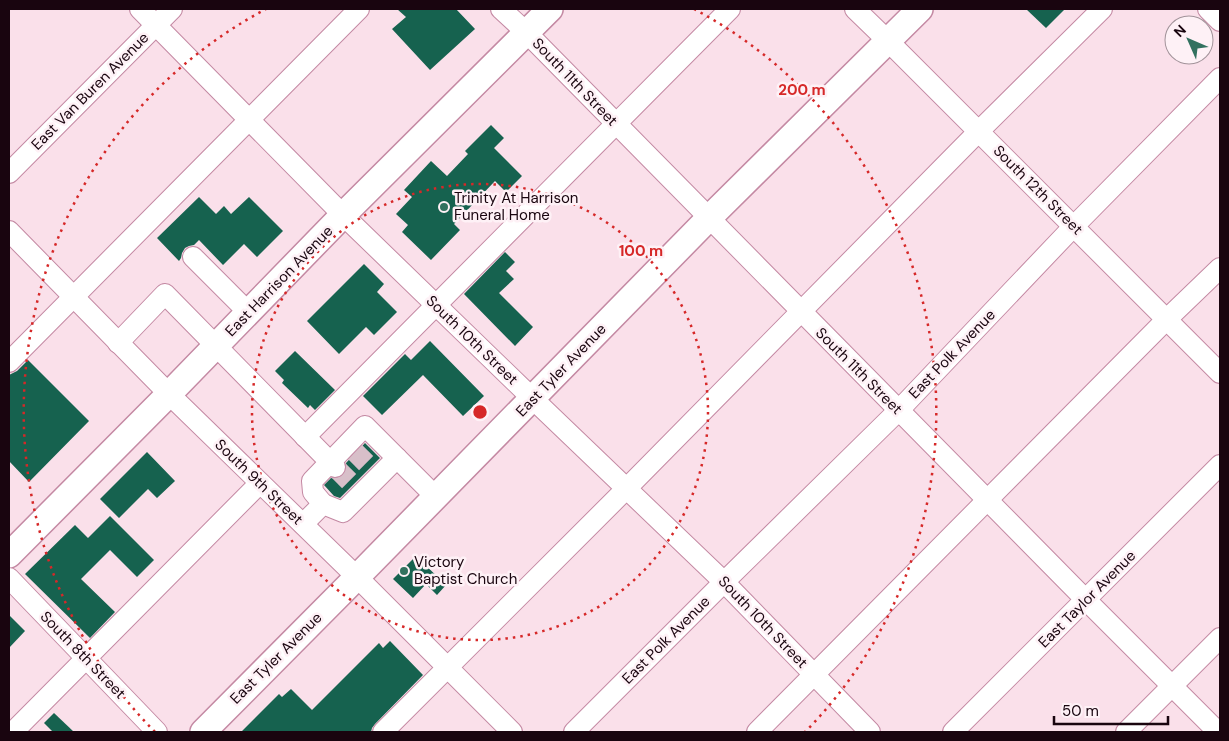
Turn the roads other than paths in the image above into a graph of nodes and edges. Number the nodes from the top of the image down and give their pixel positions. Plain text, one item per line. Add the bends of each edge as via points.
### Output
1 (140, 9) edge
2 (172, 9) edge
3 (360, 9) edge
4 (502, 9) edge
5 (550, 9) edge
6 (730, 9) edge
7 (855, 9) edge
8 (920, 9) edge
9 (1102, 9) edge
10 (1208, 9) edge
11 (1220, 21) edge
12 (156, 25) junction
13 (526, 32) junction
14 (888, 41) junction
15 (1220, 78) edge
16 (249, 119) junction
17 (616, 123) junction
18 (979, 131) junction
19 (9, 173) edge
20 (343, 215) junction
21 (709, 218) junction
22 (1074, 226) junction
23 (9, 231) edge
24 (193, 257) dead end
25 (1220, 268) edge
26 (73, 296) junction
27 (436, 305) junction
28 (801, 311) junction
29 (248, 312) junction
30 (1167, 319) junction
31 (118, 343) junction
32 (215, 346) junction
33 (9, 362) edge
34 (1220, 372) edge
35 (169, 394) junction
36 (533, 399) junction
37 (899, 410) junction
38 (305, 438) junction
39 (397, 458) junction
40 (332, 465) junction
41 (1220, 465) edge
42 (260, 483) junction
43 (627, 488) junction
44 (436, 497) junction
45 (988, 501) junction
46 (323, 504) junction
47 (303, 524) junction
48 (9, 554) edge
49 (357, 577) junction
50 (9, 578) edge
51 (724, 582) junction
52 (1086, 600) junction
53 (1220, 638) edge
54 (86, 659) junction
55 (447, 668) junction
56 (815, 675) junction
57 (1172, 686) junction
58 (13, 732) edge
59 (156, 732) edge
60 (202, 732) edge
61 (383, 732) edge
62 (512, 732) edge
63 (574, 732) edge
64 (757, 732) edge
65 (870, 732) edge
66 (953, 732) edge
67 (1126, 732) edge
68 (1218, 732) edge

1 - 12 street, South 10th Street
2 - 12 street, East Van Buren Avenue
3 - 16 street
4 - 13 street, South 11th Street
5 - 13 main road, East Harrison Avenue
6 - 17 street
7 - 14 street, South 12th Street
8 - 14 main road, East Tyler Avenue
9 - 18 street
10 - 11 street
12 - 16 street, South 10th Street
12 - 19 street, East Van Buren Avenue
13 - 17 street, South 11th Street
13 - 20 main road, East Harrison Avenue
14 - 18 street, South 12th Street
14 - 21 main road, East Tyler Avenue
15 - 22 street, East Polk Avenue
16 - 20 street, South 10th Street
16 - 26 street
17 - 21 street, South 11th Street
17 - 27 street
18 - 22 street, South 12th Street
18 - 28 street
20 - 27 street, South 10th Street
20 - 29 main road, East Harrison Avenue
21 - 28 street, South 11th Street
21 - 36 main road, East Tyler Avenue
22 - 30 street, South 12th Street
22 - 37 street, East Polk Avenue
23 - 26 street, South 9th Street
24 - 29 street
25 - 30 street
26 - 31 street, South 9th Street
26 - 33 street
27 - 36 street, South 10th Street
27 - 38 street
28 - 37 street, South 11th Street
28 - 43 street
29 - 32 main road, East Harrison Avenue
30 - 34 street, South 12th Street
30 - 45 street
31 - 32 street via 165,294
31 - 35 street, South 9th Street
32 - 35 main road, East Harrison Avenue
32 - 38 street
35 - 42 street, South 9th Street
35 - 48 main road, East Harrison Avenue
36 - 43 street, South 10th Street
36 - 44 main road, East Tyler Avenue
37 - 45 street, South 11th Street
37 - 51 street, East Polk Avenue
38 - 40 street
39 - 40 street via 365,426
39 - 44 street
39 - 46 street via 376,473 343,512
40 - 46 street via 312,481 313,492
41 - 52 street, East Taylor Avenue
42 - 47 street, South 9th Street
42 - 54 street
43 - 51 street, South 10th Street
43 - 55 street
44 - 49 main road, East Tyler Avenue
45 - 52 street, South 11th Street
45 - 56 street
46 - 47 street
47 - 49 street, South 9th Street
49 - 55 street, South 9th Street
49 - 60 main road, East Tyler Avenue
50 - 54 street, South 8th Street
51 - 56 street, South 10th Street
51 - 63 street, East Polk Avenue
52 - 57 street, South 11th Street
52 - 66 street, East Taylor Avenue
53 - 57 street
54 - 58 street
54 - 59 street, South 8th Street
55 - 61 street
55 - 62 street, South 9th Street
56 - 64 street
56 - 65 street, South 10th Street
57 - 67 street
57 - 68 street, South 11th Street

